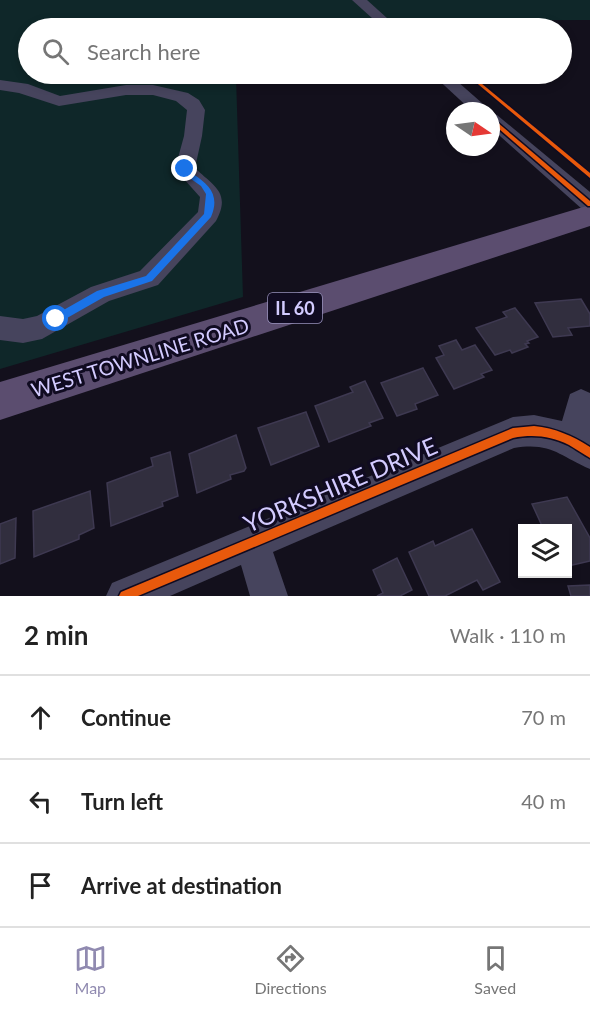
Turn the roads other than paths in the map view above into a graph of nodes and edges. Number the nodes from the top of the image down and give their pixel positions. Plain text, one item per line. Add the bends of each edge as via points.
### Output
1 (359, 0) edge
2 (380, 18) edge
3 (451, 84) edge
4 (0, 85) edge
5 (472, 102) edge
6 (500, 127) edge
7 (590, 204) edge
8 (590, 215) edge
9 (0, 328) edge
10 (0, 401) edge
11 (581, 404) dead end
12 (582, 447) edge
13 (252, 542) junction
14 (125, 596) edge
15 (269, 596) edge

1 - 2 street
3 - 5 street
4 - 9 street via 59,101 141,89 188,100 196,110 185,169 203,184 210,194 211,206 208,215 149,278 100,294 42,327 23,331
6 - 7 street
8 - 10 main road, WEST TOWNLINE ROAD / IL 60
11 - 12 street
12 - 13 street, YORKSHIRE DRIVE via 542,430 513,433
13 - 14 street, YORKSHIRE DRIVE
13 - 15 street

